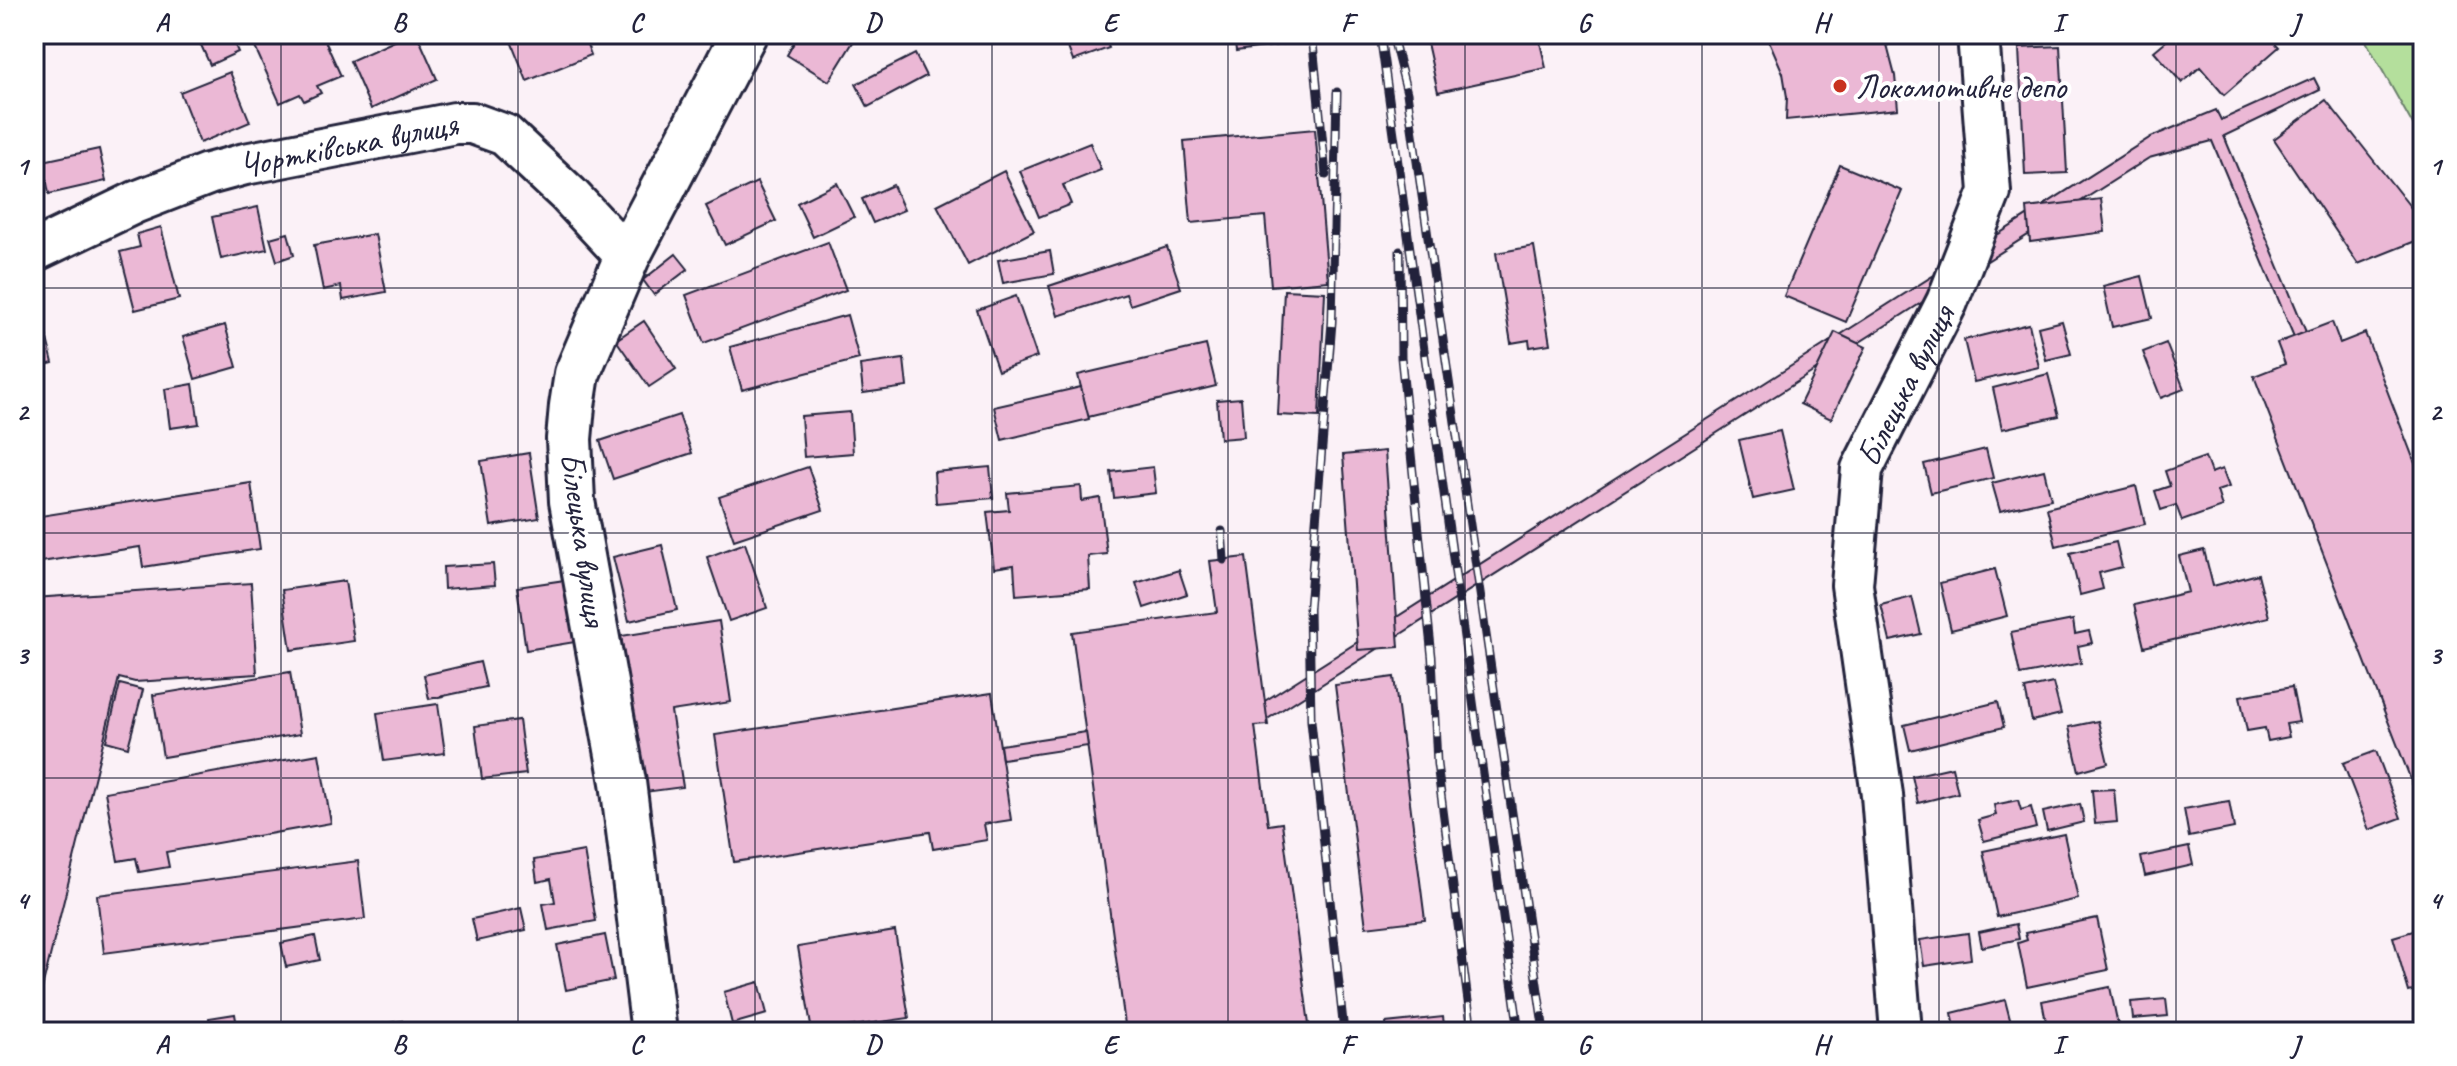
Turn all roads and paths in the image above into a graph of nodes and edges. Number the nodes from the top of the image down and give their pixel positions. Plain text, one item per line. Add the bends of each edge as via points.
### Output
1 (744, 34) edge
2 (1978, 34) edge
3 (34, 251) edge
4 (627, 257) junction
5 (654, 1032) edge
6 (1901, 1032) edge

1 - 4 street, Білецька вулиця
2 - 6 street, Білецька вулиця via 1990,192 1947,302 1862,469 1854,558 1852,585 1882,795
3 - 4 street, Чортківська вулиця via 208,174 472,123 505,135
4 - 5 street, Білецька вулиця via 577,374 569,470 623,782

